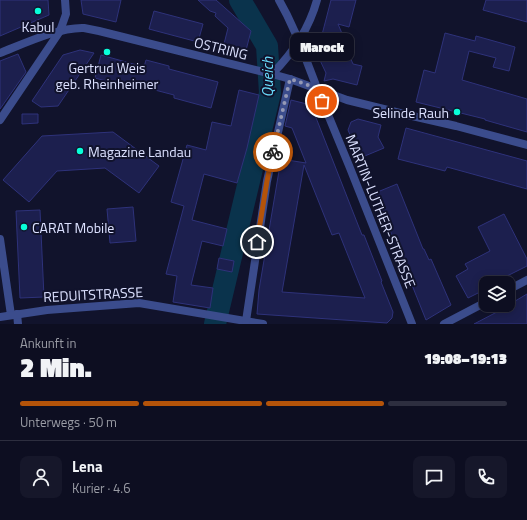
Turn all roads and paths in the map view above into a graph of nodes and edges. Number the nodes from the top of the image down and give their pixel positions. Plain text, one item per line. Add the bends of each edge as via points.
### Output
1 (65, 0) edge
2 (279, 0) edge
3 (317, 0) edge
4 (60, 31) junction
5 (299, 41) junction
6 (0, 53) edge
7 (272, 74) junction
8 (290, 79) junction
9 (317, 88) junction
10 (0, 120) edge
11 (527, 145) edge
12 (0, 239) edge
13 (527, 280) edge
14 (515, 286) edge
15 (479, 306) edge
16 (14, 315) junction
17 (0, 317) edge
18 (246, 321) junction
19 (18, 324) edge
20 (263, 324) edge
21 (412, 324) edge
22 (444, 324) edge

1 - 4 street via 66,14
2 - 5 street, MARTIN-LUTHER-STRASSE
3 - 5 street
4 - 6 street, OSTRING
4 - 7 street, OSTRING via 84,28 99,31
4 - 10 street
5 - 7 street
5 - 9 street, MARTIN-LUTHER-STRASSE
7 - 8 street, OSTRING
8 - 9 street, OSTRING
8 - 18 street via 267,181
9 - 11 street, OSTRING via 347,100
9 - 21 street, MARTIN-LUTHER-STRASSE
12 - 16 street
13 - 14 street
15 - 22 street
16 - 17 street, REDUITSTRASSE
16 - 18 street, REDUITSTRASSE via 63,308 139,303
16 - 19 street
18 - 20 street, REDUITSTRASSE

